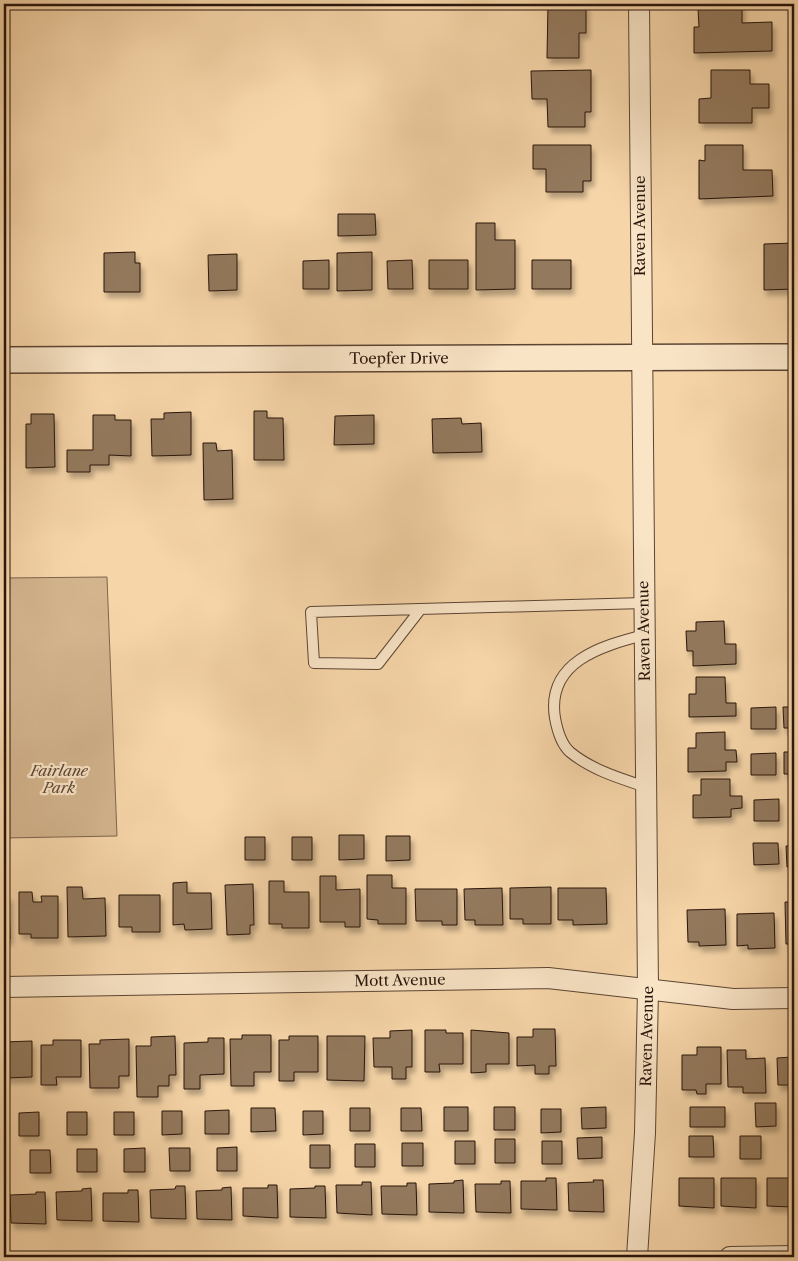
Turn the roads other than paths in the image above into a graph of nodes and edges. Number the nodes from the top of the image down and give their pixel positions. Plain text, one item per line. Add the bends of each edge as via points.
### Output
1 (639, 4) edge
2 (641, 357) junction
3 (794, 357) edge
4 (4, 360) edge
5 (644, 603) junction
6 (420, 610) junction
7 (644, 635) junction
8 (646, 787) junction
9 (4, 987) edge
10 (648, 990) junction
11 (794, 998) edge
12 (794, 1256) edge
13 (637, 1257) edge
14 (730, 1257) edge

1 - 2 street, Raven Avenue
2 - 3 street, Toepfer Drive
2 - 4 street, Toepfer Drive
2 - 5 street, Raven Avenue
5 - 6 lane
5 - 7 street, Raven Avenue
6 - 6 lane via 311,612 314,663 378,664
7 - 8 street, Raven Avenue
7 - 8 lane via 608,644 571,666 555,691 554,710 557,727 569,751 605,774
8 - 10 street, Raven Avenue
9 - 10 street, Mott Avenue via 548,978
10 - 11 street, Mott Avenue via 733,999
10 - 13 street, Raven Avenue via 645,1133
12 - 14 street

